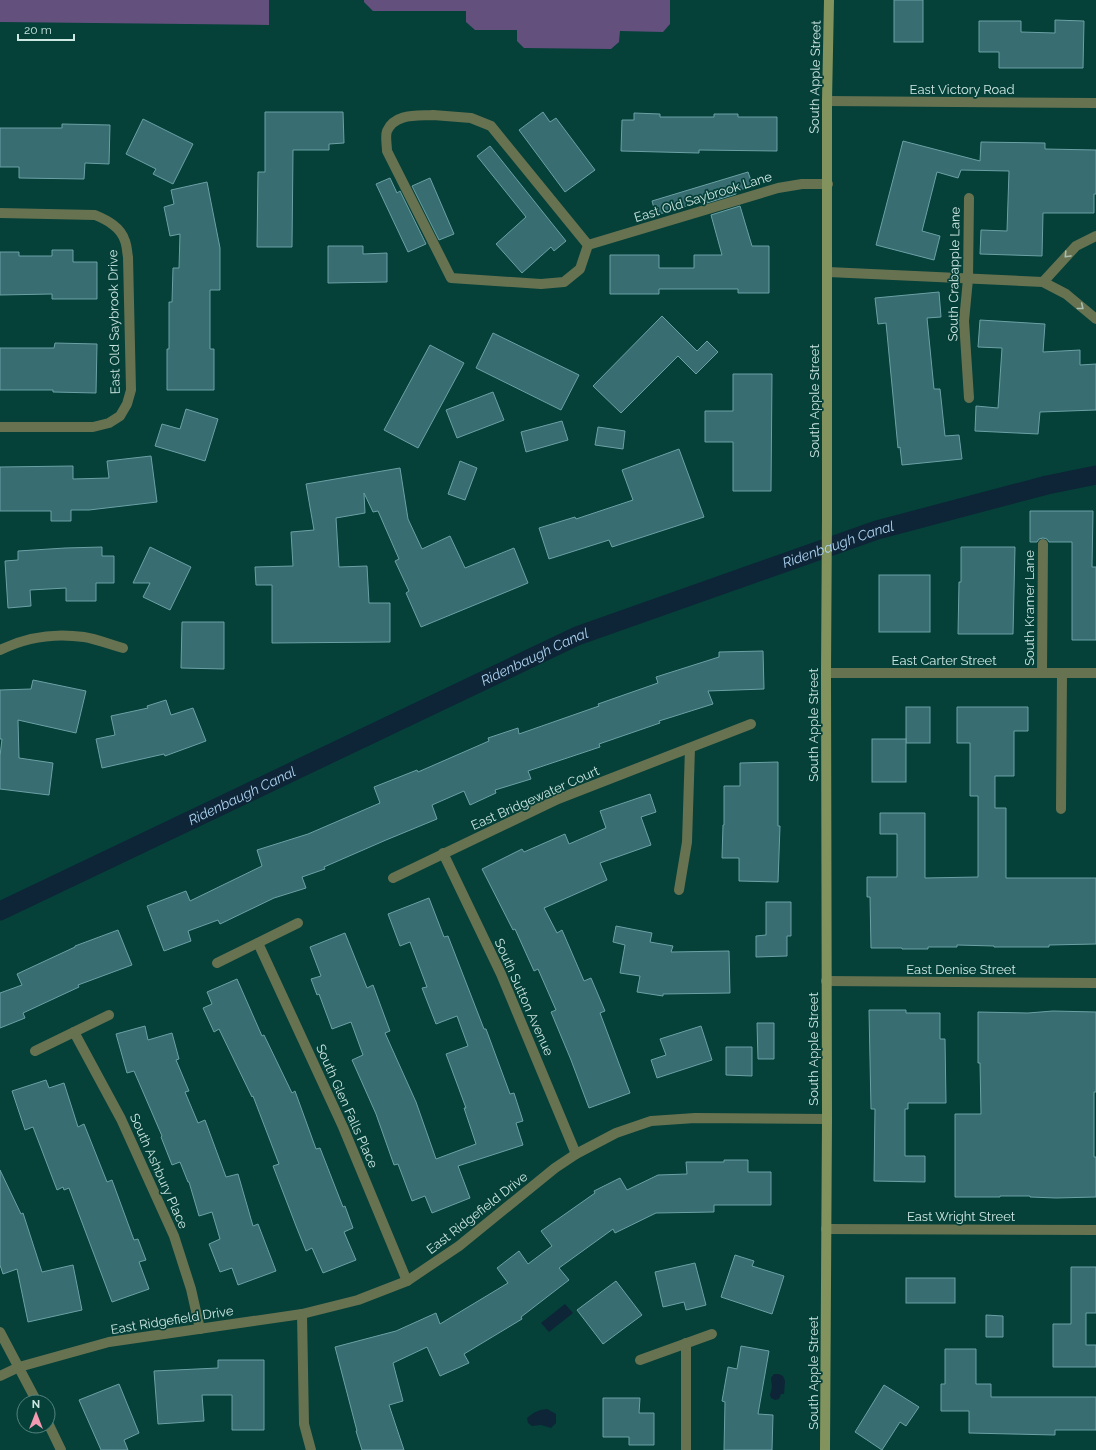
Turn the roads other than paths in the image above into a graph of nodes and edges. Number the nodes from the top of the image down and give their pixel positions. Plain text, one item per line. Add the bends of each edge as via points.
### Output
1 (829, 0) edge
2 (827, 101) junction
3 (1096, 103) edge
4 (828, 184) junction
5 (968, 198) dead end
6 (0, 213) edge
7 (1096, 236) edge
8 (588, 245) junction
9 (828, 272) junction
10 (968, 279) junction
11 (1042, 282) junction
12 (1096, 319) edge
13 (969, 398) dead end
14 (0, 427) edge
15 (1042, 544) dead end
16 (123, 648) dead end
17 (0, 650) edge
18 (826, 673) junction
19 (1042, 673) junction
20 (1062, 673) junction
21 (1096, 673) edge
22 (752, 724) dead end
23 (690, 748) junction
24 (1061, 809) dead end
25 (443, 853) junction
26 (393, 878) dead end
27 (679, 890) dead end
28 (298, 923) dead end
29 (258, 943) junction
30 (217, 963) dead end
31 (826, 981) junction
32 (1096, 983) edge
33 (109, 1015) dead end
34 (74, 1032) junction
35 (35, 1051) dead end
36 (827, 1119) junction
37 (576, 1154) junction
38 (826, 1229) junction
39 (1096, 1230) edge
40 (407, 1281) junction
41 (302, 1314) junction
42 (200, 1329) junction
43 (0, 1332) edge
44 (712, 1334) dead end
45 (686, 1343) junction
46 (640, 1360) dead end
47 (19, 1367) junction
48 (0, 1376) edge
49 (33, 1394) edge
50 (54, 1434) edge
51 (62, 1450) edge
52 (311, 1450) edge
53 (686, 1450) edge
54 (825, 1450) edge

1 - 2 main road, South Apple Street
2 - 3 street, East Victory Road
2 - 4 main road, South Apple Street
4 - 8 street, East Old Saybrook Lane via 802,184 778,188
4 - 9 main road, South Apple Street
5 - 10 street, South Crabapple Lane
6 - 14 street, East Old Saybrook Drive via 94,215 106,219 116,227 125,240 128,257 131,390 120,416 109,424 93,427
7 -> 11 street via 1076,246
8 - 8 street via 491,126 471,118 407,116 394,122 387,132 387,150 452,278 541,284 564,282 580,269
9 - 10 street
9 - 18 main road, South Apple Street
10 - 11 street
10 - 13 street, South Crabapple Lane via 964,321
11 -> 12 street via 1066,294
15 - 19 street, South Kramer Lane
16 - 17 street via 85,638 47,636 11,644
18 - 19 street, East Carter Street
18 - 31 main road, South Apple Street
19 - 20 street, East Carter Street
20 - 21 street, East Carter Street
20 - 24 street
22 - 23 street, East Bridgewater Court
23 - 25 street, East Bridgewater Court via 558,799
23 - 27 street via 687,842
25 - 26 street, East Bridgewater Court
25 - 37 street, South Sutton Avenue via 501,974
28 - 29 street
29 - 30 street
29 - 40 street, South Glen Falls Place via 343,1127
31 - 32 street, East Denise Street
31 - 36 main road, South Apple Street
33 - 34 street
34 - 35 street
34 - 42 street, South Ashbury Place via 121,1119 174,1236
36 - 37 street, East Ridgefield Drive via 694,1118 651,1121 616,1133
36 - 38 main road, South Apple Street
37 - 40 street, East Ridgefield Drive via 459,1246
38 - 39 street, East Wright Street
38 - 54 main road, South Apple Street
40 - 41 street, East Ridgefield Drive via 358,1300
41 - 42 street, East Ridgefield Drive
41 - 52 street via 304,1424
42 - 47 street, East Ridgefield Drive via 109,1342
43 - 47 street
44 - 45 street
45 - 46 street
45 - 53 street
47 - 48 street, East Ridgefield Drive
47 - 49 street
50 - 51 street

